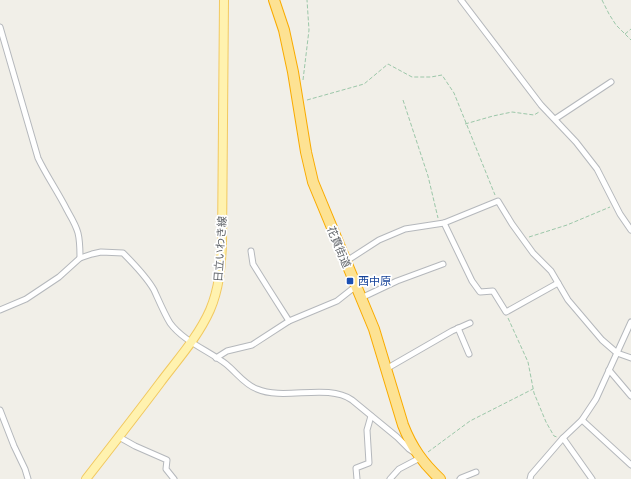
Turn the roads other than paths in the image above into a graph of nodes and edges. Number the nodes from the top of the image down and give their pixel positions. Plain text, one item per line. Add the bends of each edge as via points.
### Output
1 (224, 0) edge
2 (274, 0) edge
3 (461, 0) edge
4 (0, 28) edge
5 (611, 82) dead end
6 (555, 120) junction
7 (442, 223) junction
8 (629, 223) edge
9 (631, 230) edge
10 (250, 251) dead end
11 (80, 258) junction
12 (345, 262) junction
13 (443, 264) dead end
14 (558, 283) junction
15 (356, 286) junction
16 (361, 298) junction
17 (0, 310) edge
18 (290, 321) junction
19 (631, 322) edge
20 (470, 323) dead end
21 (458, 328) junction
22 (192, 342) junction
23 (618, 353) junction
24 (469, 354) dead end
25 (216, 358) junction
26 (631, 358) edge
27 (386, 369) junction
28 (609, 370) junction
29 (631, 396) edge
30 (0, 410) edge
31 (372, 416) junction
32 (582, 420) junction
33 (119, 437) junction
34 (563, 438) junction
35 (419, 456) junction
36 (631, 465) edge
37 (476, 472) dead end
38 (436, 478) edge
39 (28, 479) edge
40 (86, 479) edge
41 (174, 479) edge
42 (357, 479) edge
43 (390, 479) edge
44 (460, 479) edge
45 (530, 479) edge
46 (592, 479) edge

1 - 22 main road, 日立いわき線 via 222,260 219,283 210,309
2 - 12 highway, 花貫街道 via 284,30 293,72 311,176
3 - 6 street
4 - 11 street via 38,158 73,221 80,246
5 - 6 street
6 - 8 street via 597,169 620,214
7 - 12 street via 405,229 379,240
7 - 14 street via 498,201 533,253 551,271
7 - 14 street via 472,281 480,292 492,291 506,312
8 - 9 street
10 - 18 street via 253,264
11 - 17 street via 59,277 26,299
11 - 22 street via 101,252 123,253 153,289 175,329
12 - 15 highway, 花貫街道
13 - 16 street
14 - 23 street via 568,300 602,340
15 - 16 highway, 花貫街道
15 - 18 street via 337,301
16 - 27 highway, 花貫街道
18 - 25 street via 252,345 227,351
19 - 23 street
20 - 21 street
21 - 24 street
21 - 27 street
22 - 25 street
22 - 33 main road, 日立いわき線
23 - 26 street
23 - 28 street
25 - 31 street via 262,392 340,394 347,396
27 - 35 highway, 花貫街道 via 403,426
28 - 29 street
28 - 32 street via 596,399
30 - 39 street
31 - 35 street
31 - 42 street via 367,430 369,463 356,468
32 - 34 street
32 - 36 street
33 - 40 main road, 日立いわき線
33 - 41 street via 166,460 166,470
34 - 45 street
34 - 46 street
35 - 38 highway, 花貫街道
35 - 43 street via 399,469
37 - 44 street

